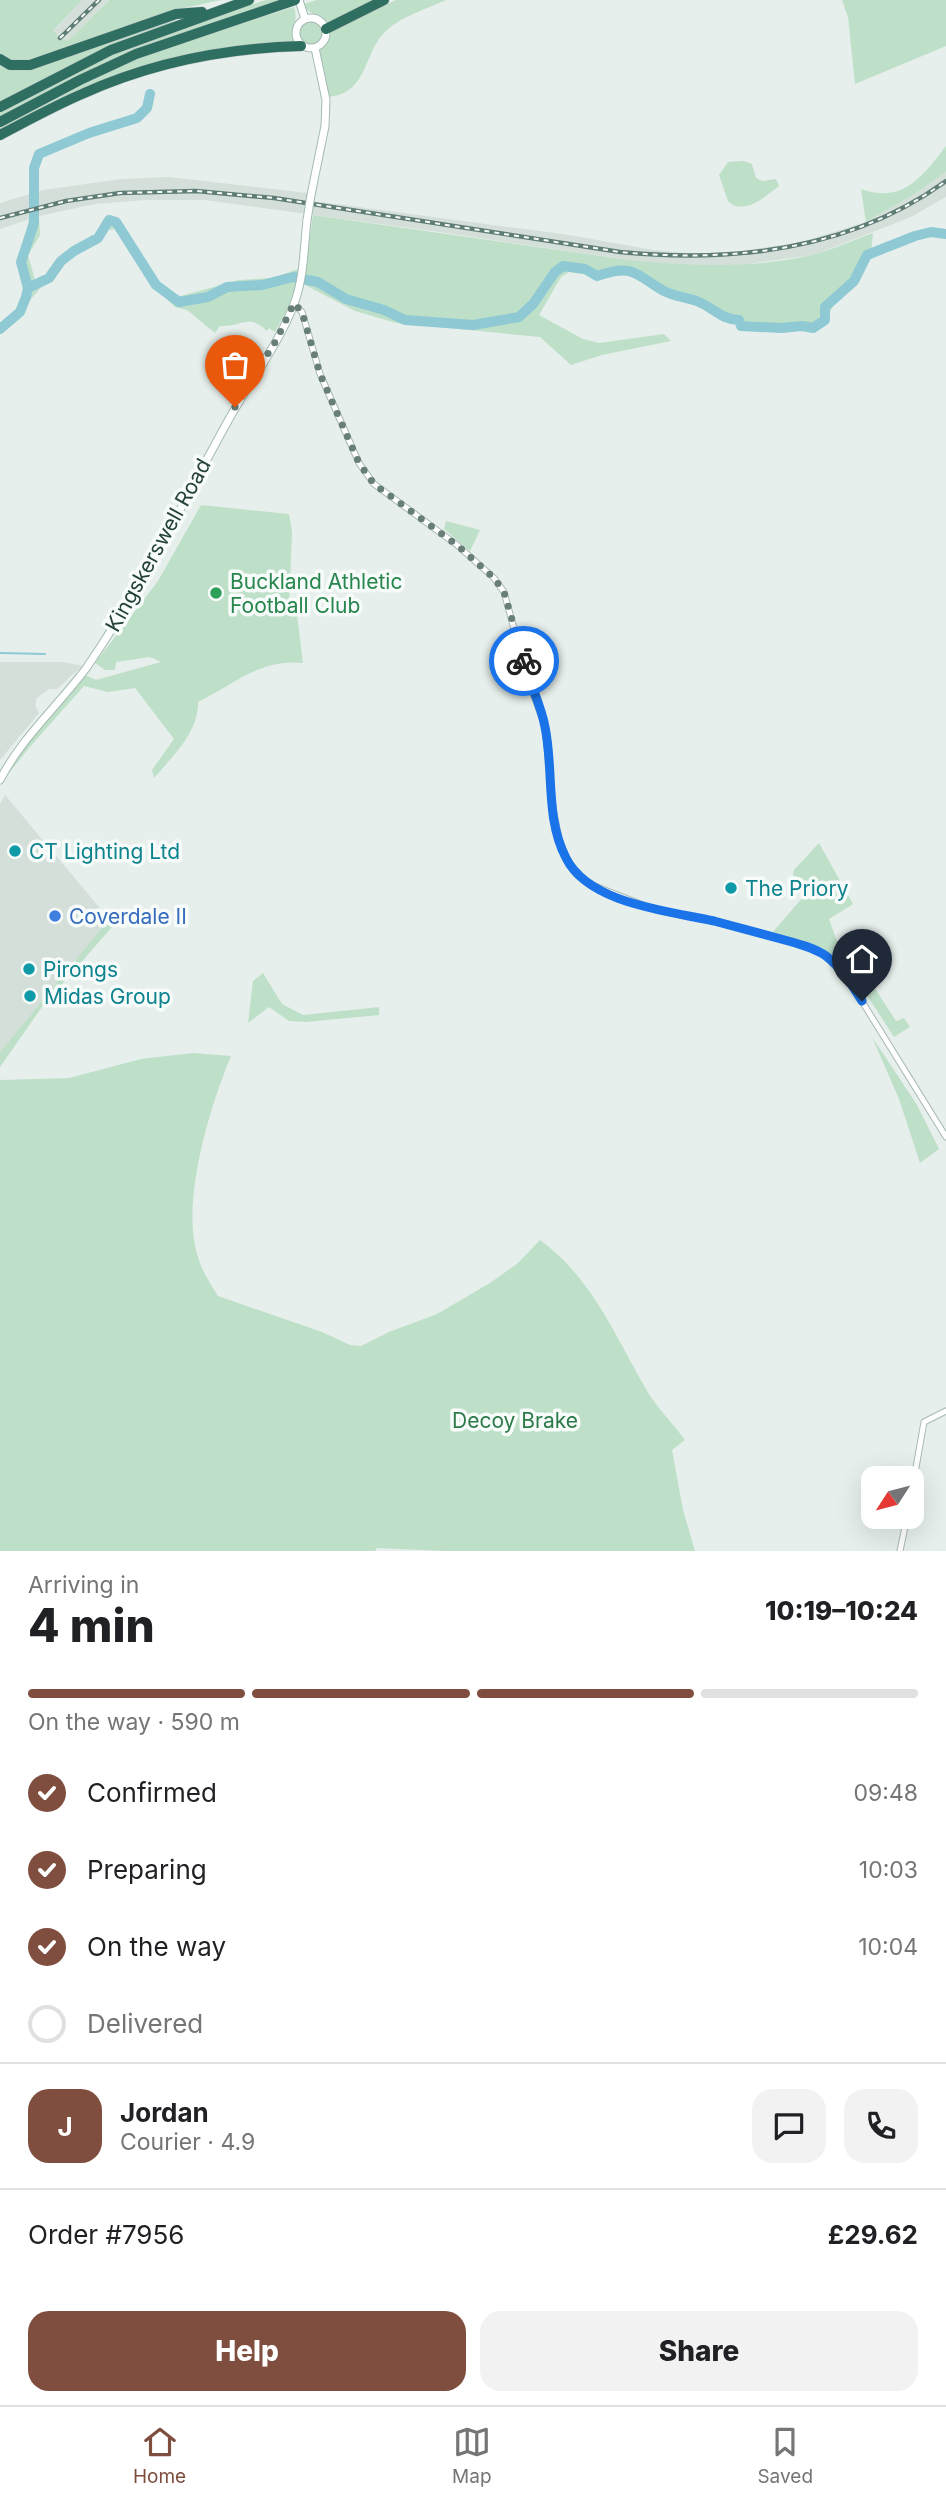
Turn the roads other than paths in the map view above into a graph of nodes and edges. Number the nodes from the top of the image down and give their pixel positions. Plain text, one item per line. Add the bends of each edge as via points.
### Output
1 (249, 0) edge
2 (295, 0) edge
3 (384, 0) edge
4 (219, 10) junction
5 (305, 19) junction
6 (326, 29) junction
7 (302, 46) junction
8 (315, 48) junction
9 (0, 59) edge
10 (0, 107) edge
11 (0, 122) edge
12 (0, 135) edge
13 (294, 303) junction
14 (0, 780) edge
15 (946, 1137) edge
16 (946, 1411) edge
17 (916, 1466) edge
18 (904, 1530) edge
19 (900, 1551) edge

1 - 4 highway
2 - 5 street
2 - 11 highway via 136,54
3 - 6 highway
4 - 9 highway via 176,14 30,65 10,65
4 - 10 highway via 111,50
5 - 6 street via 317,19
5 - 7 street via 295,32
6 - 8 street via 324,42
7 - 8 street
7 - 12 highway via 212,55 142,71 82,94
8 - 13 street, Kingskerswell Road, bridge via 326,100 325,126
13 - 14 street, Kingskerswell Road via 115,624 71,687 11,758
13 - 15 street via 305,320 320,374 359,463 374,484 457,545 504,592 545,726 559,839 576,874 592,886 636,904 801,944 825,955 850,982
16 - 17 street via 924,1422
18 - 19 street

